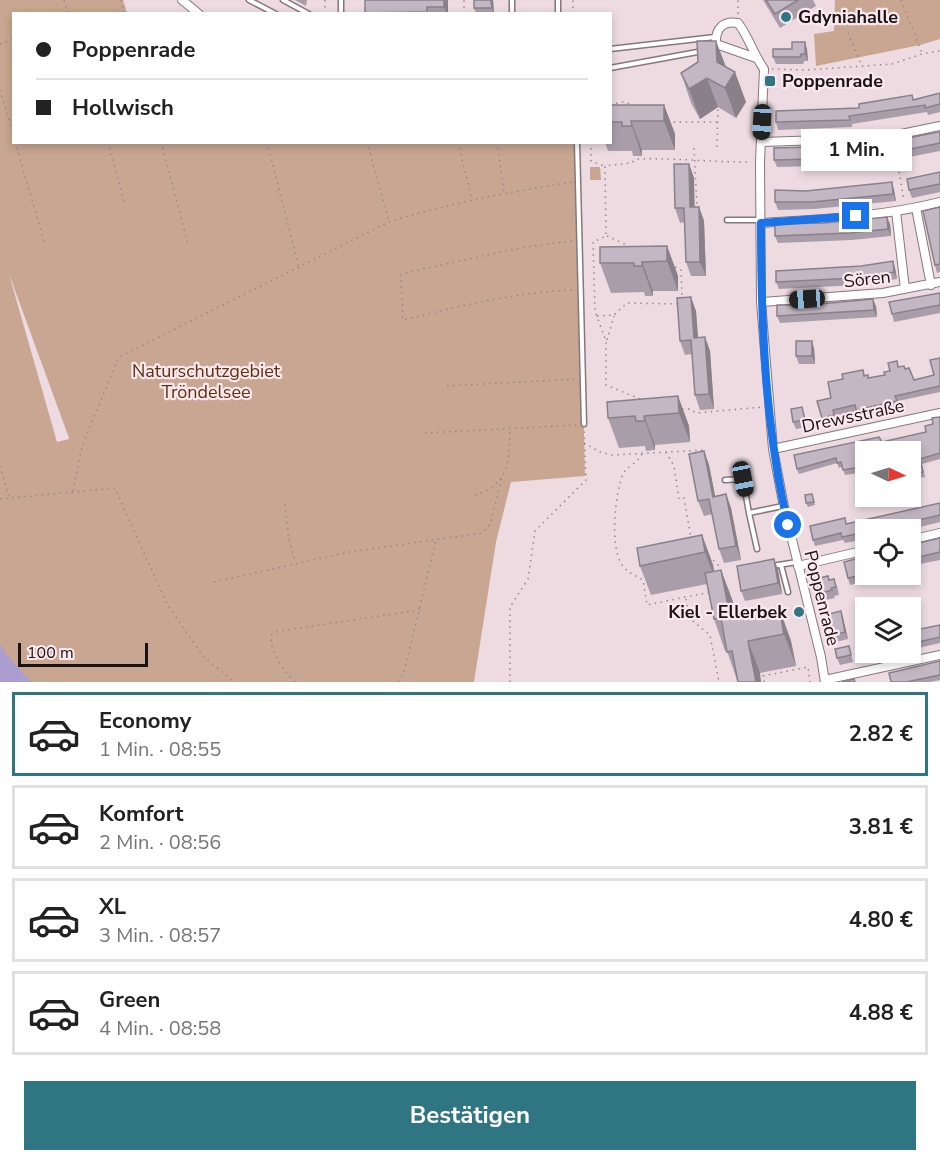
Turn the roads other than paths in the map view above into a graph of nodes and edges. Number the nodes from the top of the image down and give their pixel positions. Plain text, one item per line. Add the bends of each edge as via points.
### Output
1 (182, 0) edge
2 (249, 0) edge
3 (283, 0) edge
4 (197, 12) edge
5 (272, 12) edge
6 (305, 12) edge
7 (716, 40) junction
8 (612, 49) edge
9 (756, 57) junction
10 (612, 68) edge
11 (940, 126) edge
12 (761, 142) junction
13 (577, 144) edge
14 (940, 202) edge
15 (916, 208) junction
16 (896, 211) junction
17 (727, 220) dead end
18 (761, 221) junction
19 (940, 282) edge
20 (931, 285) junction
21 (905, 289) junction
22 (761, 302) junction
23 (940, 413) edge
24 (584, 424) road end
25 (773, 449) junction
26 (725, 480) dead end
27 (784, 506) junction
28 (749, 513) junction
29 (940, 533) edge
30 (921, 537) edge
31 (757, 549) dead end
32 (855, 552) edge
33 (797, 564) junction
34 (781, 565) junction
35 (762, 568) edge
36 (788, 592) dead end
37 (940, 655) edge
38 (825, 681) edge

1 - 4 street
2 - 5 lane
3 - 6 lane
7 - 8 lane
7 - 9 street
7 - 9 street via 722,25 738,23
7 - 10 lane via 710,49
9 - 12 street, Poppenrade via 764,69
11 - 12 street via 882,138
12 - 18 street, Poppenrade
13 - 24 lane
14 - 15 street
15 - 16 street
15 - 20 street
16 - 18 street
16 - 21 street
17 - 18 lane
18 - 22 street, Poppenrade
19 - 20 street, Sören
20 - 21 street, Sören
21 - 22 street, Sören
22 - 25 street, Poppenrade
23 - 25 street, Drewsstraße
25 - 27 street, Poppenrade
26 - 28 lane via 743,479
27 - 28 lane
27 - 33 street, Poppenrade
28 - 31 lane
29 - 30 street
32 - 33 street
33 - 34 lane
33 - 38 street, Poppenrade
34 - 35 lane
34 - 36 lane
37 - 38 street

